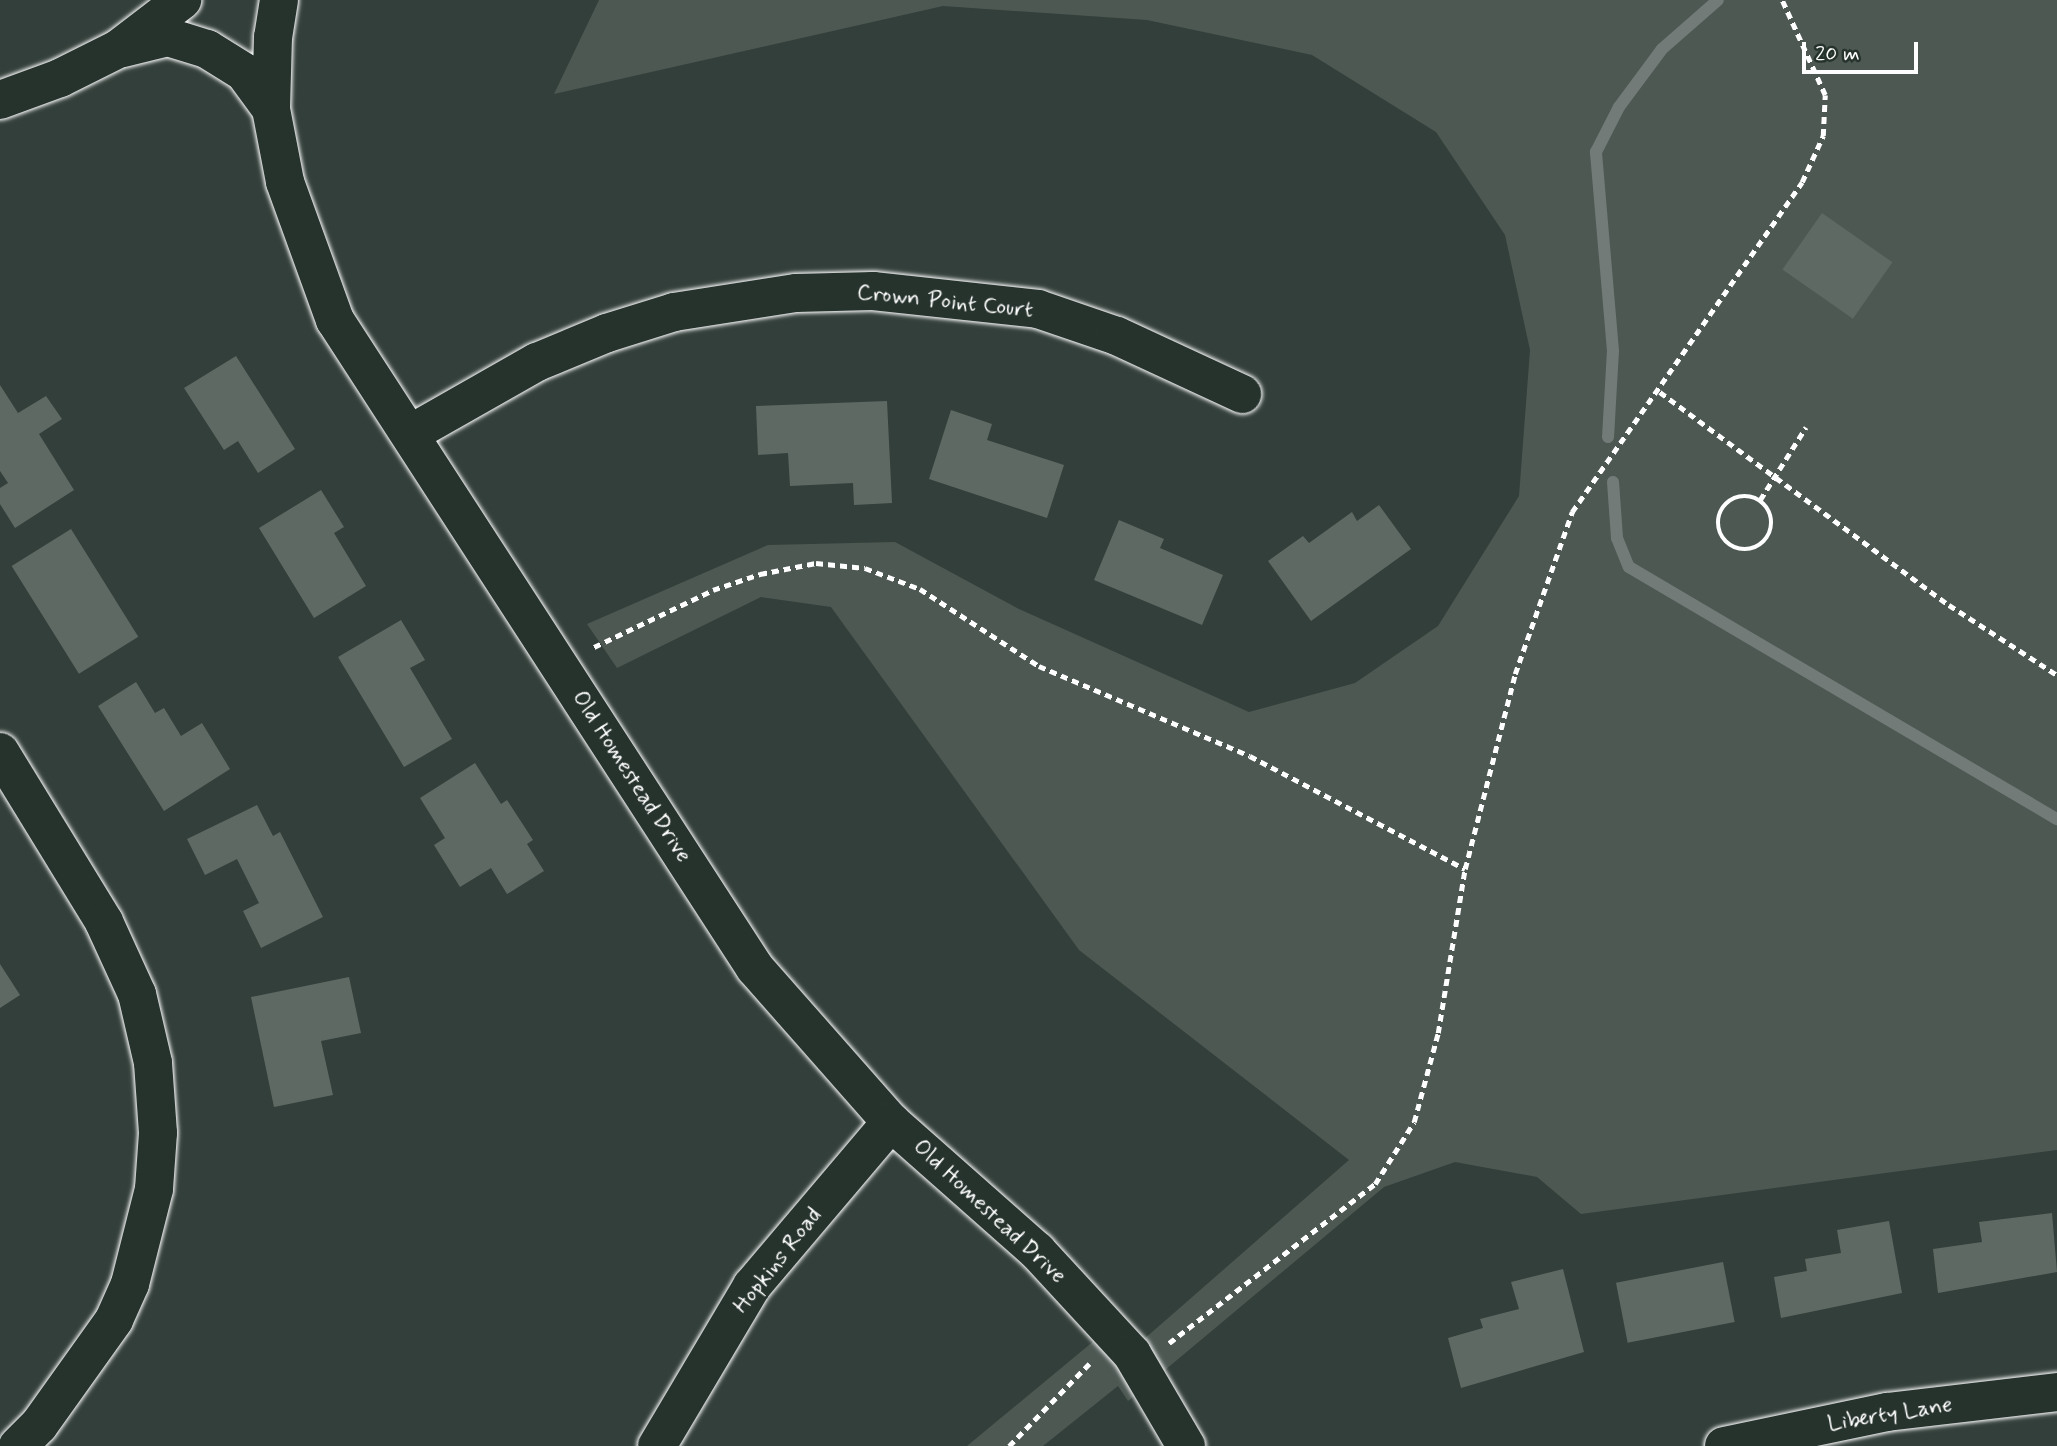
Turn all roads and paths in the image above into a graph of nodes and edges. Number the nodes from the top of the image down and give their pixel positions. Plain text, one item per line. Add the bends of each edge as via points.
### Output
1 (182, 0) edge
2 (279, 0) edge
3 (1782, 0) edge
4 (118, 49) junction
5 (0, 100) edge
6 (271, 109) junction
7 (1660, 392) junction
8 (1242, 394) dead end
9 (1806, 427) dead end
10 (410, 433) junction
11 (1776, 477) junction
12 (1760, 500) junction
13 (559, 665) junction
14 (2057, 675) edge
15 (0, 752) edge
16 (1465, 869) junction
17 (891, 1122) junction
18 (1132, 1354) junction
19 (2057, 1392) edge
20 (18, 1446) edge
21 (657, 1446) edge
22 (1009, 1446) edge
23 (1186, 1446) edge
24 (1724, 1446) edge

1 - 4 street
2 - 6 street, Old Homestead Drive
3 - 7 path via 1825,95 1823,136 1802,182
4 - 5 street via 60,78
4 - 6 street via 168,37 207,49 244,72
6 - 10 street, Old Homestead Drive via 285,182 335,320
7 - 11 path
7 - 16 path via 1605,461 1572,512 1515,674
8 - 10 street, Crown Point Court via 1116,336 1038,309 873,291 796,293 674,312 607,333 537,362
9 - 11 path
10 - 13 street, Old Homestead Drive
11 - 12 path
11 - 14 path via 1949,605
12 - 12 path via 1772,522 1768,538 1746,550 1730,545 1718,521 1725,504 1742,496
13 - 16 path via 701,595 760,574 816,563 865,568 920,589 1039,666 1250,756
13 - 17 street, Old Homestead Drive via 754,968
15 - 20 street via 104,922 137,994 153,1063 158,1133 154,1189 125,1296 39,1425
16 - 18 path via 1438,1032 1414,1122 1375,1184 1161,1349
17 - 18 street, Old Homestead Drive via 1037,1251
17 - 21 street, Hopkins Road via 752,1286
18 - 22 path via 1097,1356
18 - 23 street, Old Homestead Drive
19 - 24 street, Liberty Lane via 1887,1412

